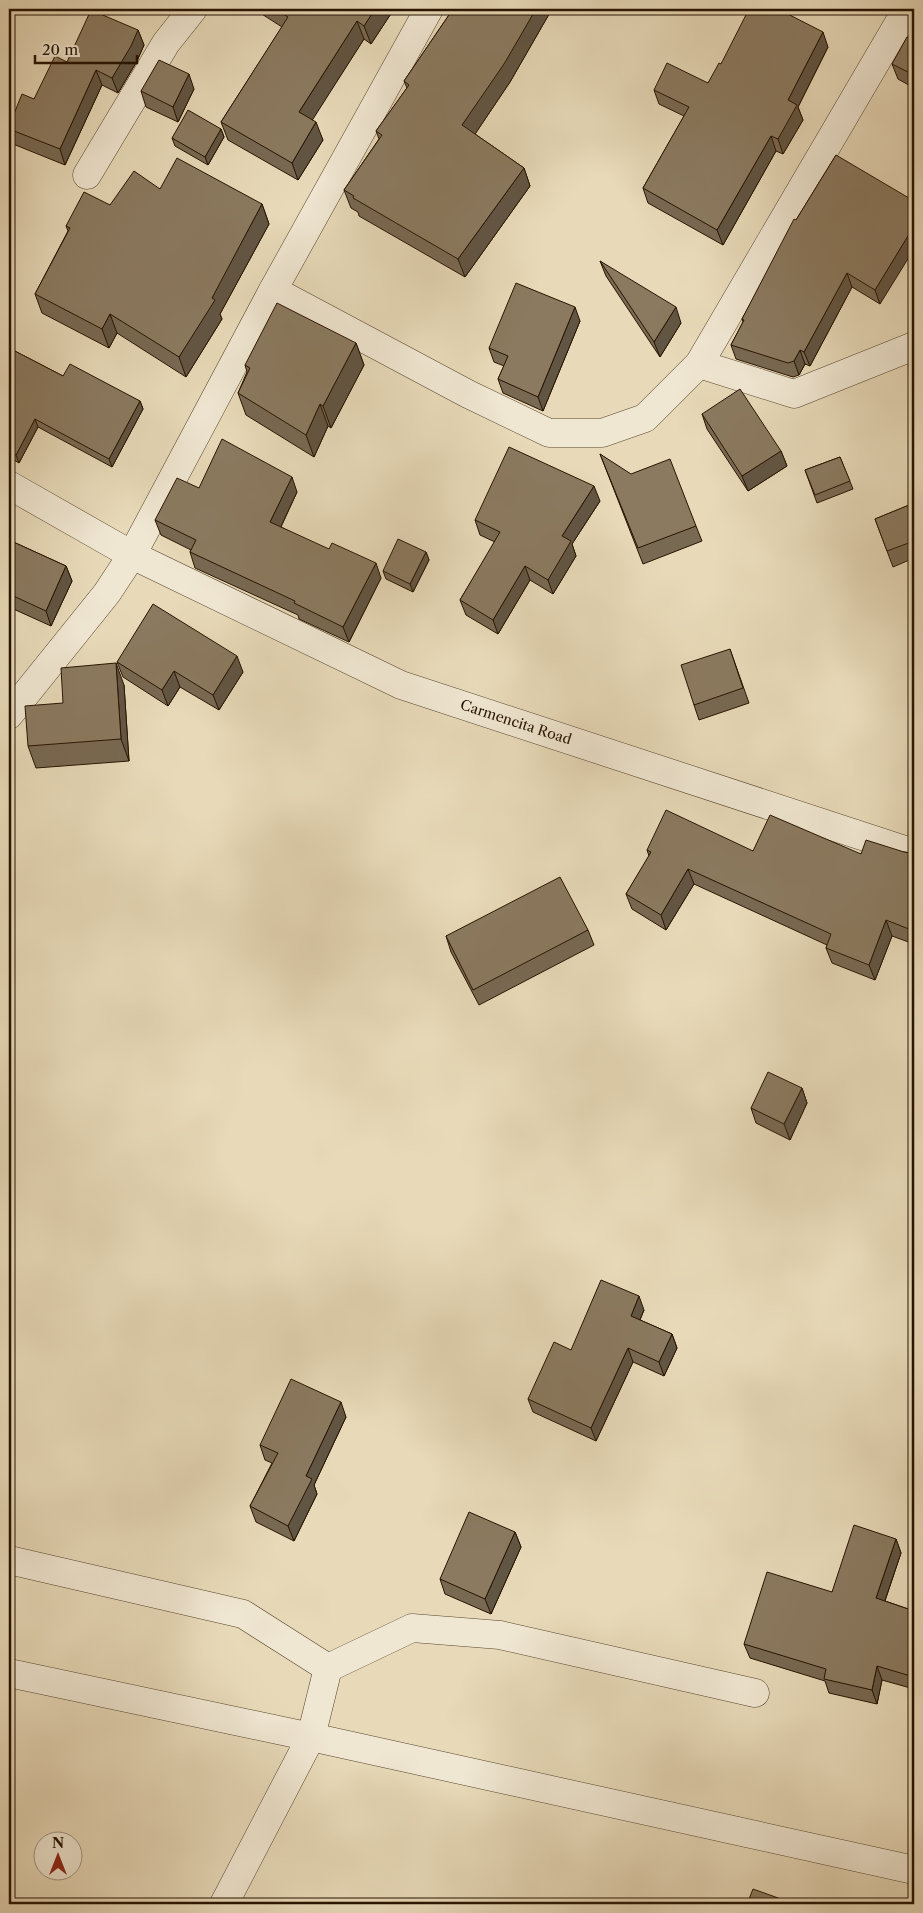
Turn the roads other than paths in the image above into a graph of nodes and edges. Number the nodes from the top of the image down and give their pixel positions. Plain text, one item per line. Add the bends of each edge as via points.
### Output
1 (193, 9) edge
2 (429, 9) edge
3 (907, 9) edge
4 (87, 175) dead end
5 (273, 290) junction
6 (914, 346) edge
7 (699, 364) junction
8 (9, 485) edge
9 (132, 555) junction
10 (9, 715) edge
11 (914, 853) edge
12 (9, 1560) edge
13 (328, 1668) junction
14 (9, 1673) edge
15 (755, 1693) dead end
16 (311, 1737) junction
17 (914, 1870) edge
18 (224, 1904) edge

1 - 4 street via 166,43
2 - 5 street
3 - 7 street
5 - 7 street via 549,433 602,433 645,418
5 - 9 street
6 - 7 street via 794,394
8 - 9 street, Carmencita Road
9 - 10 street via 107,593
9 - 11 street, Carmencita Road via 400,685
12 - 13 street via 243,1614
13 - 15 street via 412,1628 500,1635
13 - 16 street
14 - 16 street
16 - 17 street
16 - 18 street

